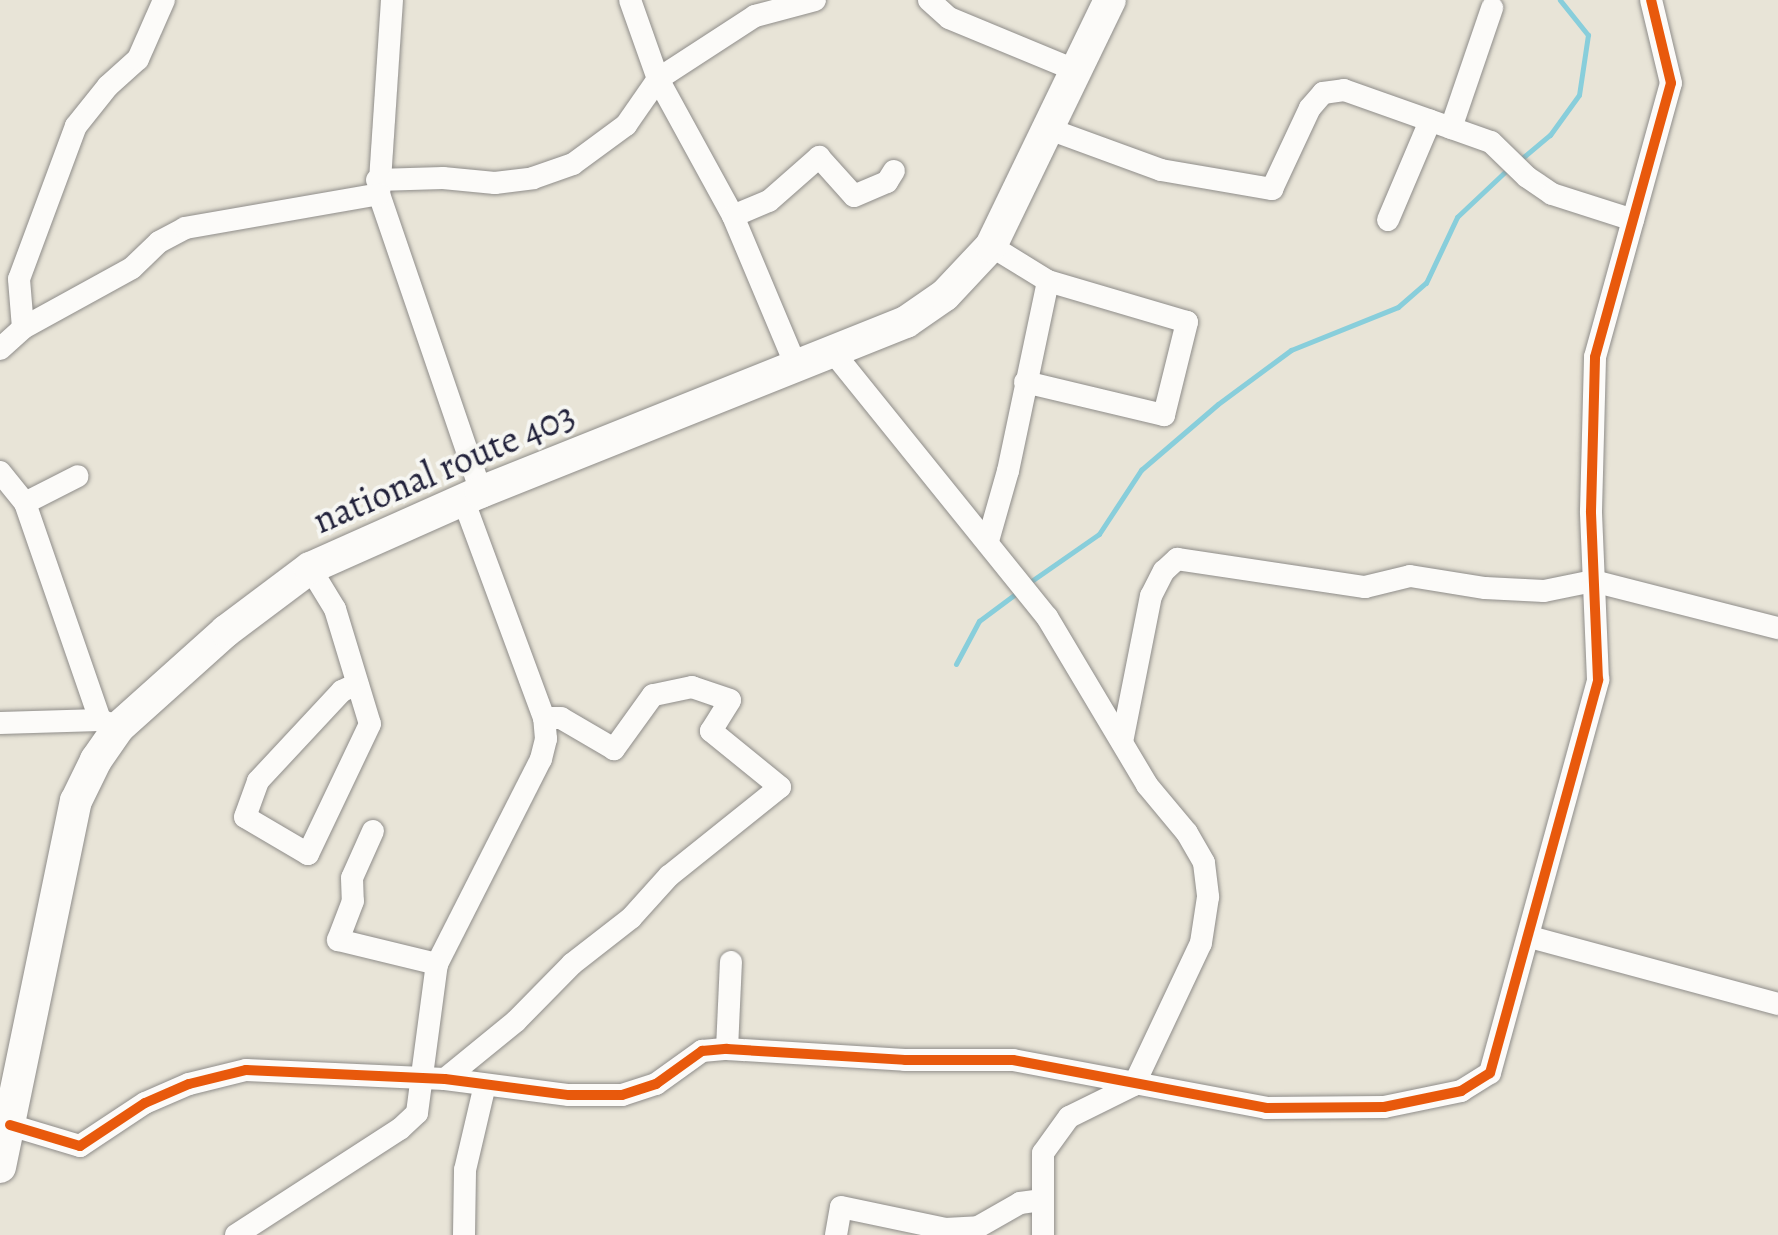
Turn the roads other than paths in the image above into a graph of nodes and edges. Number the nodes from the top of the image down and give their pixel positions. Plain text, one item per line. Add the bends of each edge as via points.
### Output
1 (164, 0) edge
2 (392, 0) edge
3 (630, 0) edge
4 (815, 0) edge
5 (929, 0) edge
6 (1110, 0) edge
7 (1651, 0) edge
8 (1492, 8) dead end
9 (1077, 72) junction
10 (658, 79) junction
11 (1440, 125) junction
12 (1049, 130) junction
13 (894, 172) dead end
14 (378, 187) junction
15 (733, 216) junction
16 (1388, 220) dead end
17 (1633, 220) junction
18 (991, 246) junction
19 (1048, 281) junction
20 (23, 328) junction
21 (0, 348) edge
22 (833, 352) junction
23 (796, 366) junction
24 (1026, 382) junction
25 (0, 472) edge
26 (78, 476) dead end
27 (472, 496) junction
28 (25, 503) junction
29 (988, 542) junction
30 (310, 568) junction
31 (1594, 581) junction
32 (1778, 628) edge
33 (358, 684) junction
34 (544, 718) junction
35 (0, 722) edge
36 (110, 724) junction
37 (1122, 742) junction
38 (373, 831) dead end
39 (1530, 936) junction
40 (731, 962) dead end
41 (437, 964) junction
42 (1778, 1004) edge
43 (727, 1049) junction
44 (434, 1078) junction
45 (485, 1085) junction
46 (1134, 1085) junction
47 (10, 1125) junction
48 (0, 1167) edge
49 (1041, 1200) junction
50 (236, 1235) edge
51 (464, 1235) edge
52 (836, 1235) edge
53 (1043, 1235) edge

1 - 20 street via 138,59 76,126 19,280
2 - 14 street
3 - 10 street
4 - 10 street via 755,16
5 - 9 street via 949,18
6 - 9 highway, national route 403
7 - 17 street via 1671,84
8 - 11 street
9 - 12 highway, national route 403
10 - 14 street via 626,125 573,164 495,183 443,178
10 - 15 street
11 - 12 street via 1344,90 1323,92 1272,189 1160,170
11 - 16 street
11 - 17 street via 1491,142 1552,194
12 - 18 highway, national route 403
13 - 15 street via 854,196 820,156 769,200
14 - 20 street via 185,228 132,268
14 - 27 street
15 - 23 street
17 - 31 street via 1594,357
18 - 19 street
18 - 22 highway, national route 403 via 945,296 906,322
19 - 24 street
19 - 24 street via 1187,322 1164,415
20 - 21 street
22 - 23 highway, national route 403
22 - 29 street
23 - 27 highway, national route 403
24 - 29 street
25 - 28 street
26 - 28 street
27 - 30 highway, national route 403
27 - 34 street
28 - 36 street
29 - 37 street via 1032,598
30 - 33 street via 335,609
30 - 36 highway, national route 403
31 - 32 street
31 - 37 street via 1544,591 1410,576 1365,586 1177,559 1151,596
31 - 39 street via 1598,680
33 - 33 street via 370,724 308,854 245,817 258,781 342,692
34 - 41 street via 540,759
34 - 44 street via 561,718 614,749 653,694 692,687 730,700 711,731 780,787 669,876 516,1021
35 - 36 street
36 - 47 highway, national route 403 via 76,802
37 - 46 street via 1204,863 1208,896 1201,943
38 - 41 street via 352,878 353,900 338,940
39 - 42 street
39 - 46 street via 1496,1061 1490,1074 1461,1090 1384,1107 1266,1108
40 - 43 street
41 - 44 street
43 - 45 street via 702,1051 656,1084 622,1095
43 - 46 street via 1013,1060
44 - 45 street
44 - 47 street via 246,1070 145,1103 80,1146
44 - 50 street via 417,1113 400,1129
45 - 51 street via 465,1170
46 - 49 street via 1069,1117 1043,1152
47 - 48 highway, national route 403
49 - 52 street via 995,1213 978,1226 945,1229 842,1207
49 - 53 street

